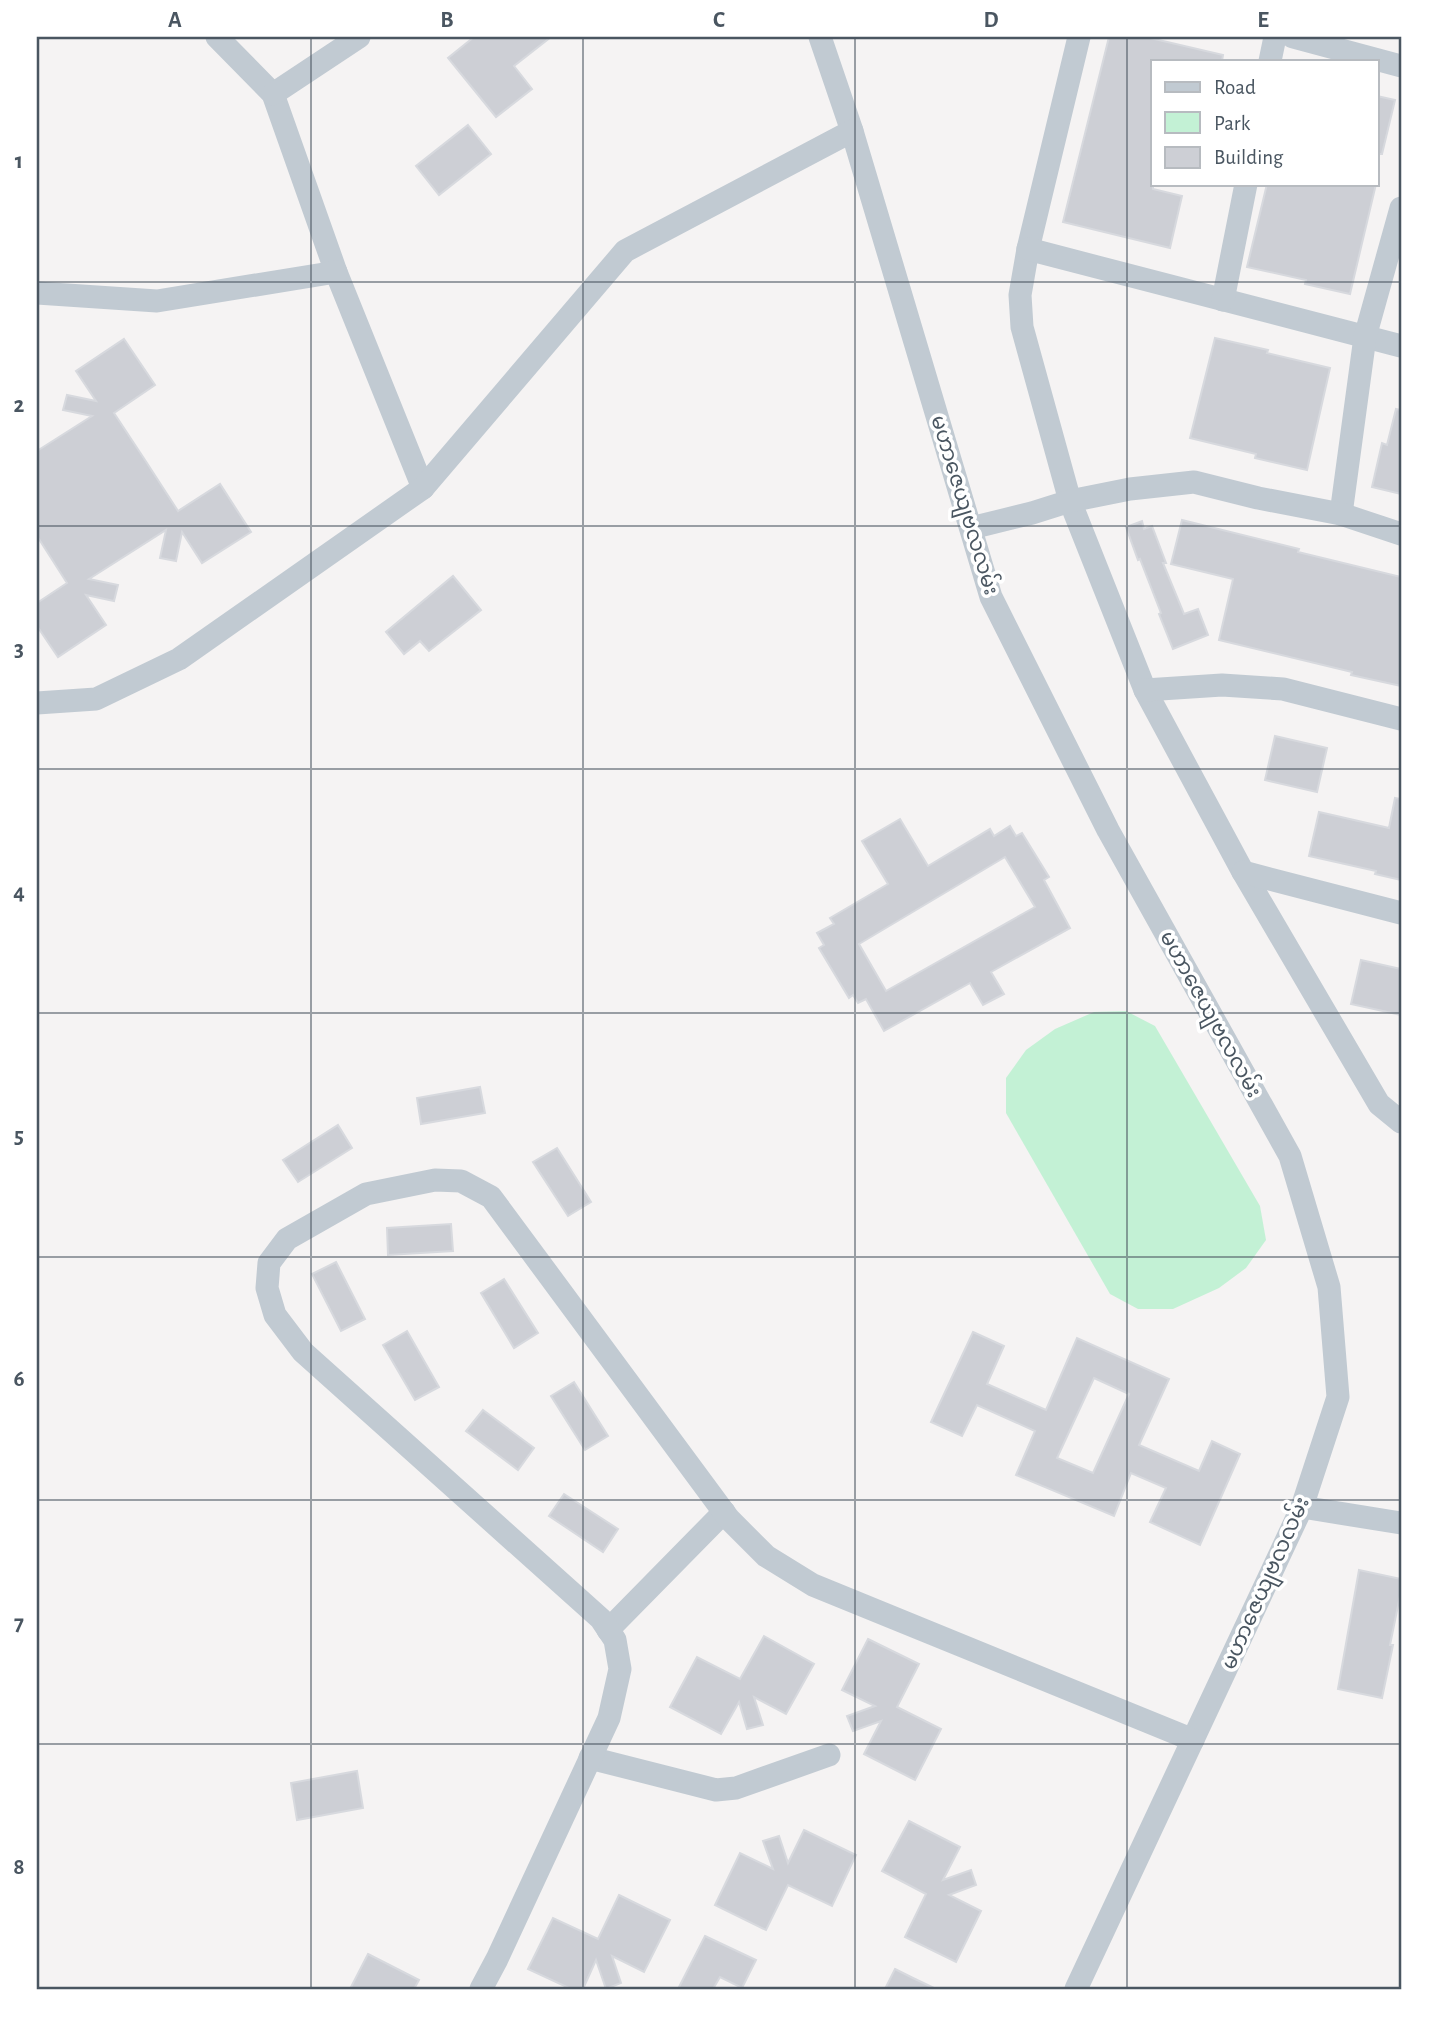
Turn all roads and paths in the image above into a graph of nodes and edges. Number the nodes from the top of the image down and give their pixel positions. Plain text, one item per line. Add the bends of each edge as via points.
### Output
1 (217, 37) edge
2 (359, 37) edge
3 (820, 37) edge
4 (1079, 37) edge
5 (1275, 37) edge
6 (1293, 37) edge
7 (1270, 60) edge
8 (1401, 65) edge
9 (273, 94) junction
10 (852, 131) junction
11 (1246, 186) edge
12 (1401, 208) edge
13 (1028, 249) junction
14 (336, 272) junction
15 (37, 293) edge
16 (1223, 300) junction
17 (1365, 337) junction
18 (1401, 346) edge
19 (424, 488) junction
20 (1070, 500) junction
21 (1341, 514) junction
22 (971, 528) junction
23 (1401, 534) edge
24 (1145, 690) junction
25 (37, 703) edge
26 (1401, 719) edge
27 (1243, 873) junction
28 (1401, 913) edge
29 (1401, 1122) edge
30 (1302, 1507) junction
31 (724, 1512) junction
32 (1401, 1523) edge
33 (608, 1630) junction
34 (1193, 1740) junction
35 (829, 1755) dead end
36 (590, 1758) junction
37 (481, 1989) edge
38 (1076, 1989) edge

1 - 9 street
2 - 9 street
3 - 10 street, မဟာဇေယျဗလလမ်း
4 - 13 street
5 - 7 street
6 - 8 street
9 - 14 street
10 - 19 street via 625,251
10 - 22 street, မဟာဇေယျဗလလမ်း
11 - 16 street
12 - 17 street
13 - 16 street
13 - 20 street via 1020,295 1023,327
14 - 15 street via 157,301
14 - 19 street
16 - 17 street
17 - 18 street
17 - 21 street
19 - 25 street via 179,659 96,699
20 - 21 street via 1194,482
20 - 22 street
20 - 24 street
21 - 23 street
22 - 30 street, မဟာဇေယျဗလလမ်း via 991,597 1108,830 1290,1156 1329,1287 1338,1397
24 - 26 street via 1222,685 1283,689
24 - 27 street
27 - 28 street
27 - 29 street via 1379,1104
30 - 32 street
30 - 34 street, မဟာဇေယျဗလလမ်း
31 - 33 street
31 - 33 street via 491,1197 461,1181 435,1180 366,1194 287,1239 269,1263 267,1288 275,1315 303,1352
31 - 34 street via 766,1556 813,1586
33 - 36 street via 615,1640 620,1669 609,1718
34 - 38 street, မဟာဇေယျဗလလမ်း
35 - 36 street via 736,1788 716,1790
36 - 37 street

